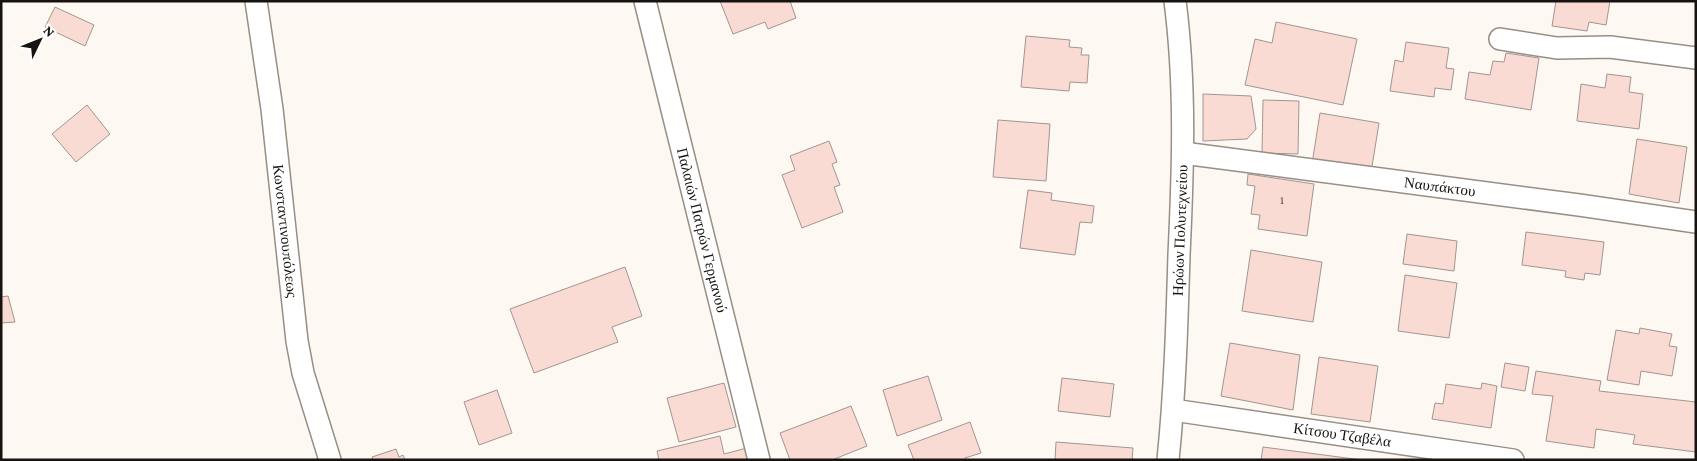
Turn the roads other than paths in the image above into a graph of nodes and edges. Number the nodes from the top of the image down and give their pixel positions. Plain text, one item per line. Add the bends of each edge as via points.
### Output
1 (256, 1) edge
2 (645, 1) edge
3 (1175, 1) edge
4 (1500, 39) dead end
5 (1696, 58) edge
6 (1183, 154) junction
7 (1696, 222) edge
8 (1173, 410) junction
9 (330, 460) edge
10 (759, 460) edge
11 (1168, 460) edge
12 (1512, 460) edge

1 - 9 street, Κωνσταντινουπόλεως via 272,109 297,341 303,373
2 - 10 street, Παλαιών Πατρών Γερμανού
3 - 6 street, Ηρώων Πολυτεχνείου
4 - 5 street via 1557,48 1610,47
6 - 7 street, Ναυπάκτου
6 - 8 street, Ηρώων Πολυτεχνείου
8 - 11 street, Ηρώων Πολυτεχνείου
8 - 12 street, Κίτσου Τζαβέλα

